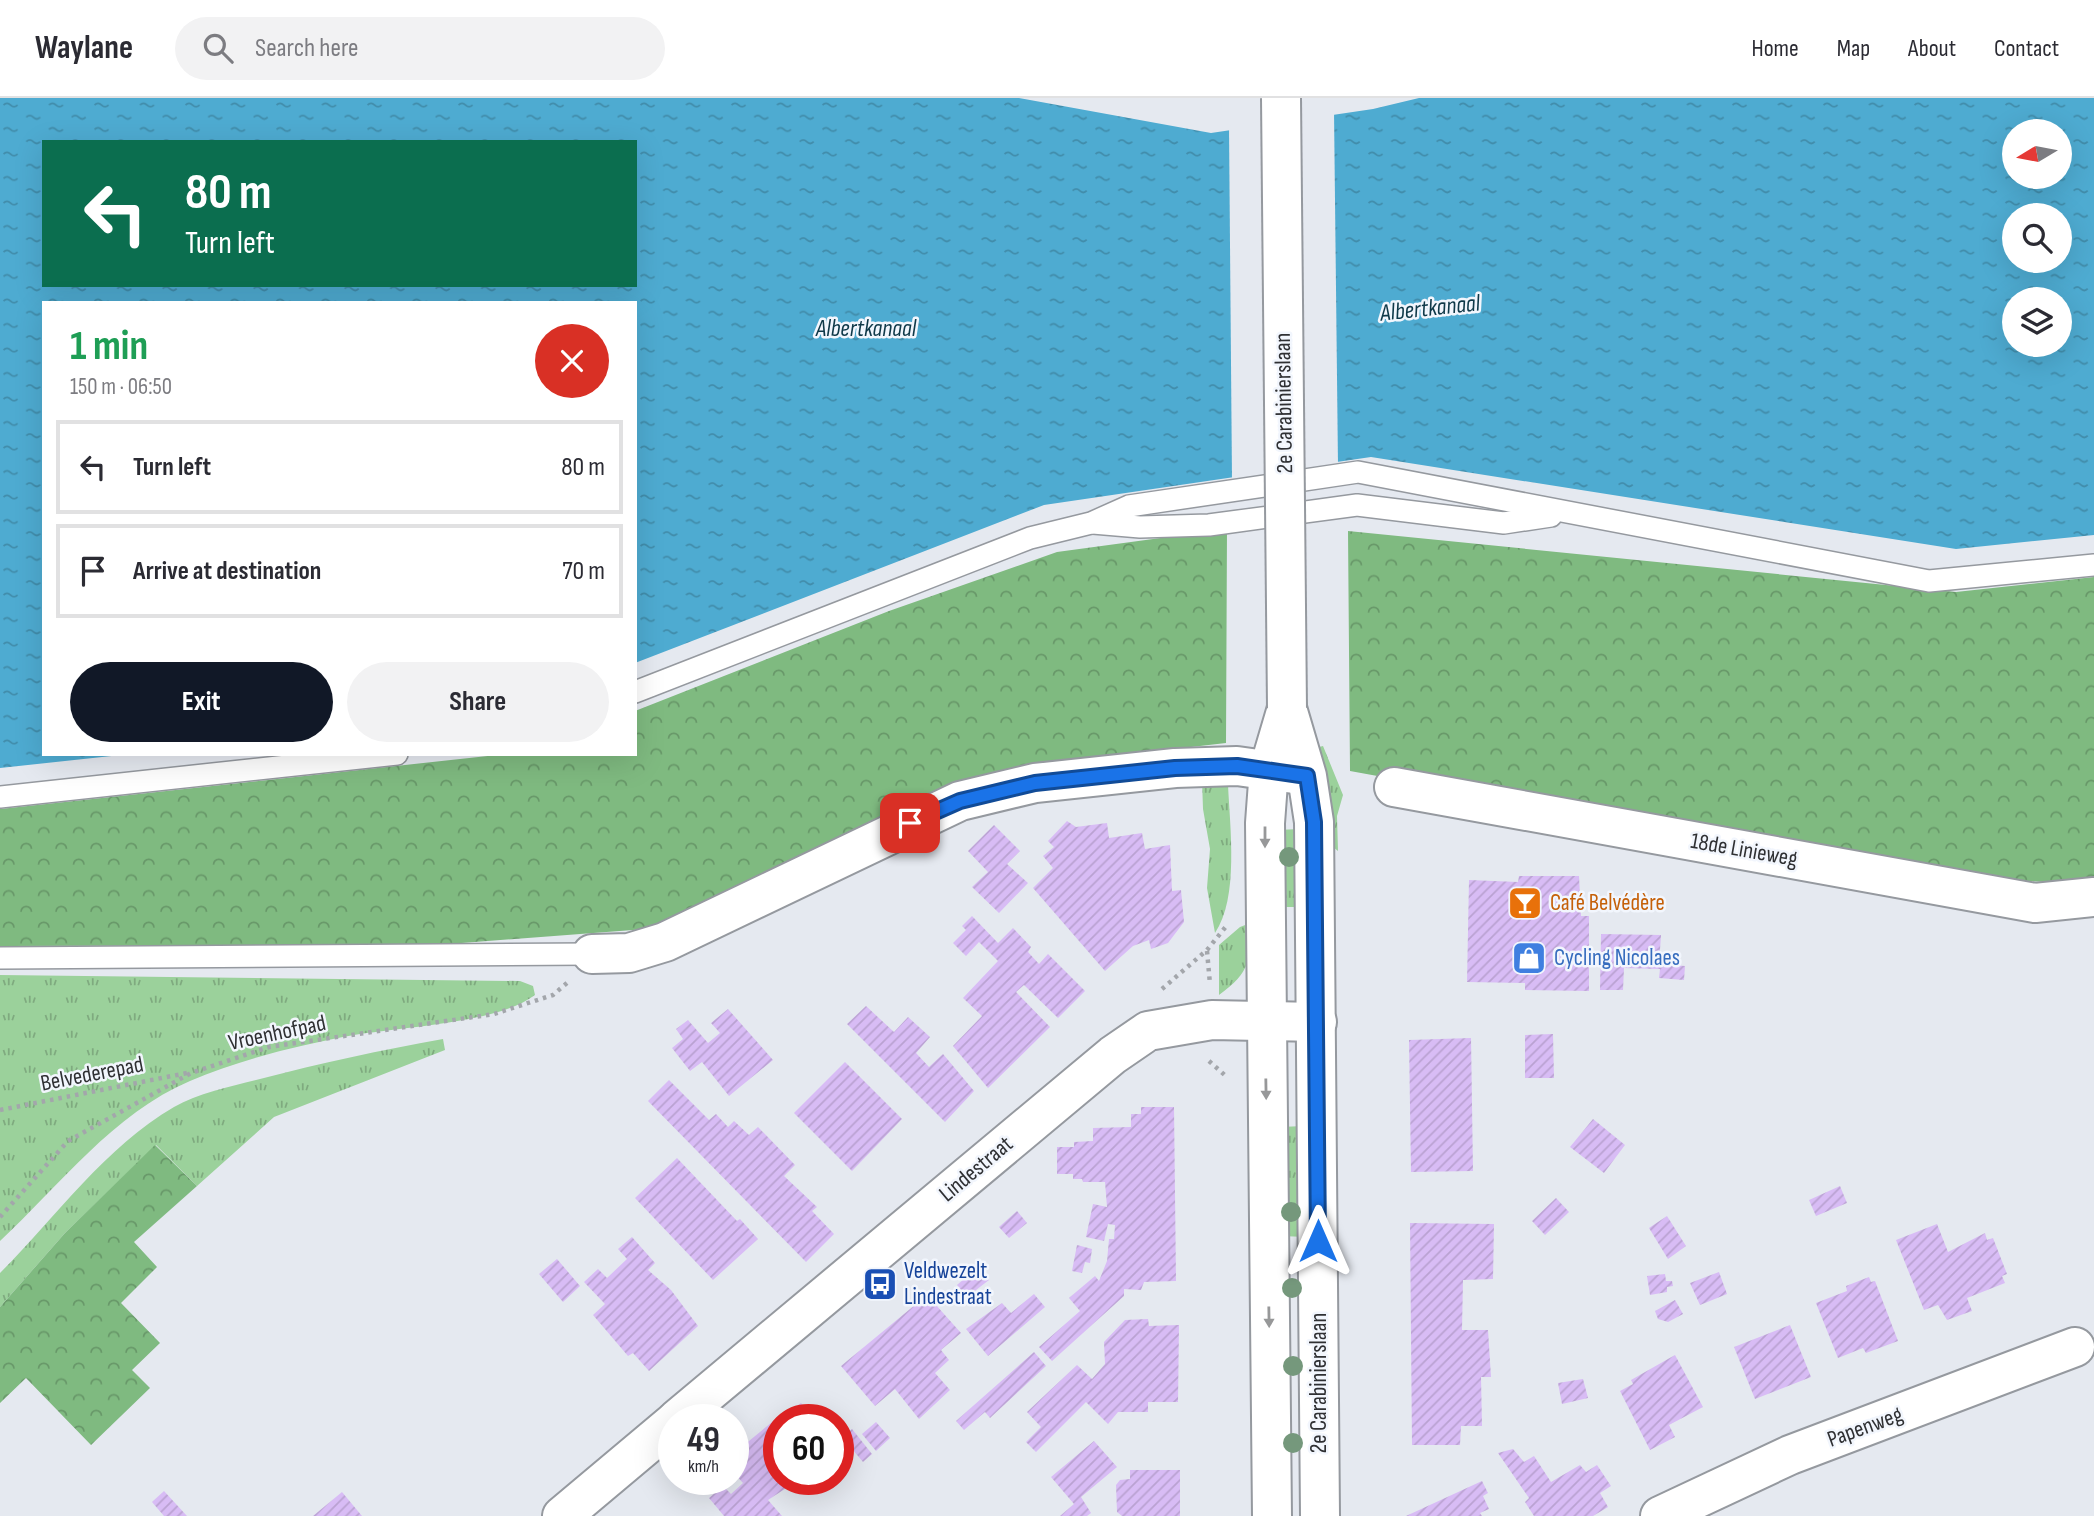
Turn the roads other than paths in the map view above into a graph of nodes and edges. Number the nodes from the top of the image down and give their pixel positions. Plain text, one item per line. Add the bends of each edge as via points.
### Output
1 (1282, 98) edge
2 (1566, 514) junction
3 (1091, 523) junction
4 (2094, 565) edge
5 (637, 691) edge
6 (1287, 708) junction
7 (379, 756) edge
8 (1269, 769) junction
9 (1307, 776) junction
10 (1394, 787) dead end
11 (0, 797) edge
12 (2094, 897) edge
13 (592, 954) joint
14 (0, 958) edge
15 (1265, 1021) junction
16 (1317, 1022) junction
17 (2075, 1348) dead end
18 (695, 1404) edge
19 (658, 1435) edge
20 (562, 1516) edge
21 (1272, 1516) edge
22 (1320, 1516) edge
23 (1660, 1516) edge

1 - 6 street, 2e Carabinierslaan, bridge
2 - 3 lane via 1504,523 1357,505 1209,525
2 - 3 lane via 1358,472 1129,506
2 - 4 lane via 1929,582
3 - 5 lane via 1030,538
6 - 8 street, 2e Carabinierslaan
6 - 9 street, 2e Carabinierslaan
7 - 11 lane
8 - 9 street
8 - 13 street via 1175,768 1035,783 960,801 665,942 629,953
8 -> 15 street, 2e Carabinierslaan
9 - 16 street, 2e Carabinierslaan via 1314,822
10 - 12 street, 18de Linieweg via 2035,903
13 - 14 lane
15 - 16 street, Lindestraat
15 - 18 street, Lindestraat via 1212,1020 1148,1031 1073,1088
15 -> 21 street, 2e Carabinierslaan
16 - 22 street, 2e Carabinierslaan
17 - 23 street, Papenweg via 1790,1455
19 - 20 street, Lindestraat

